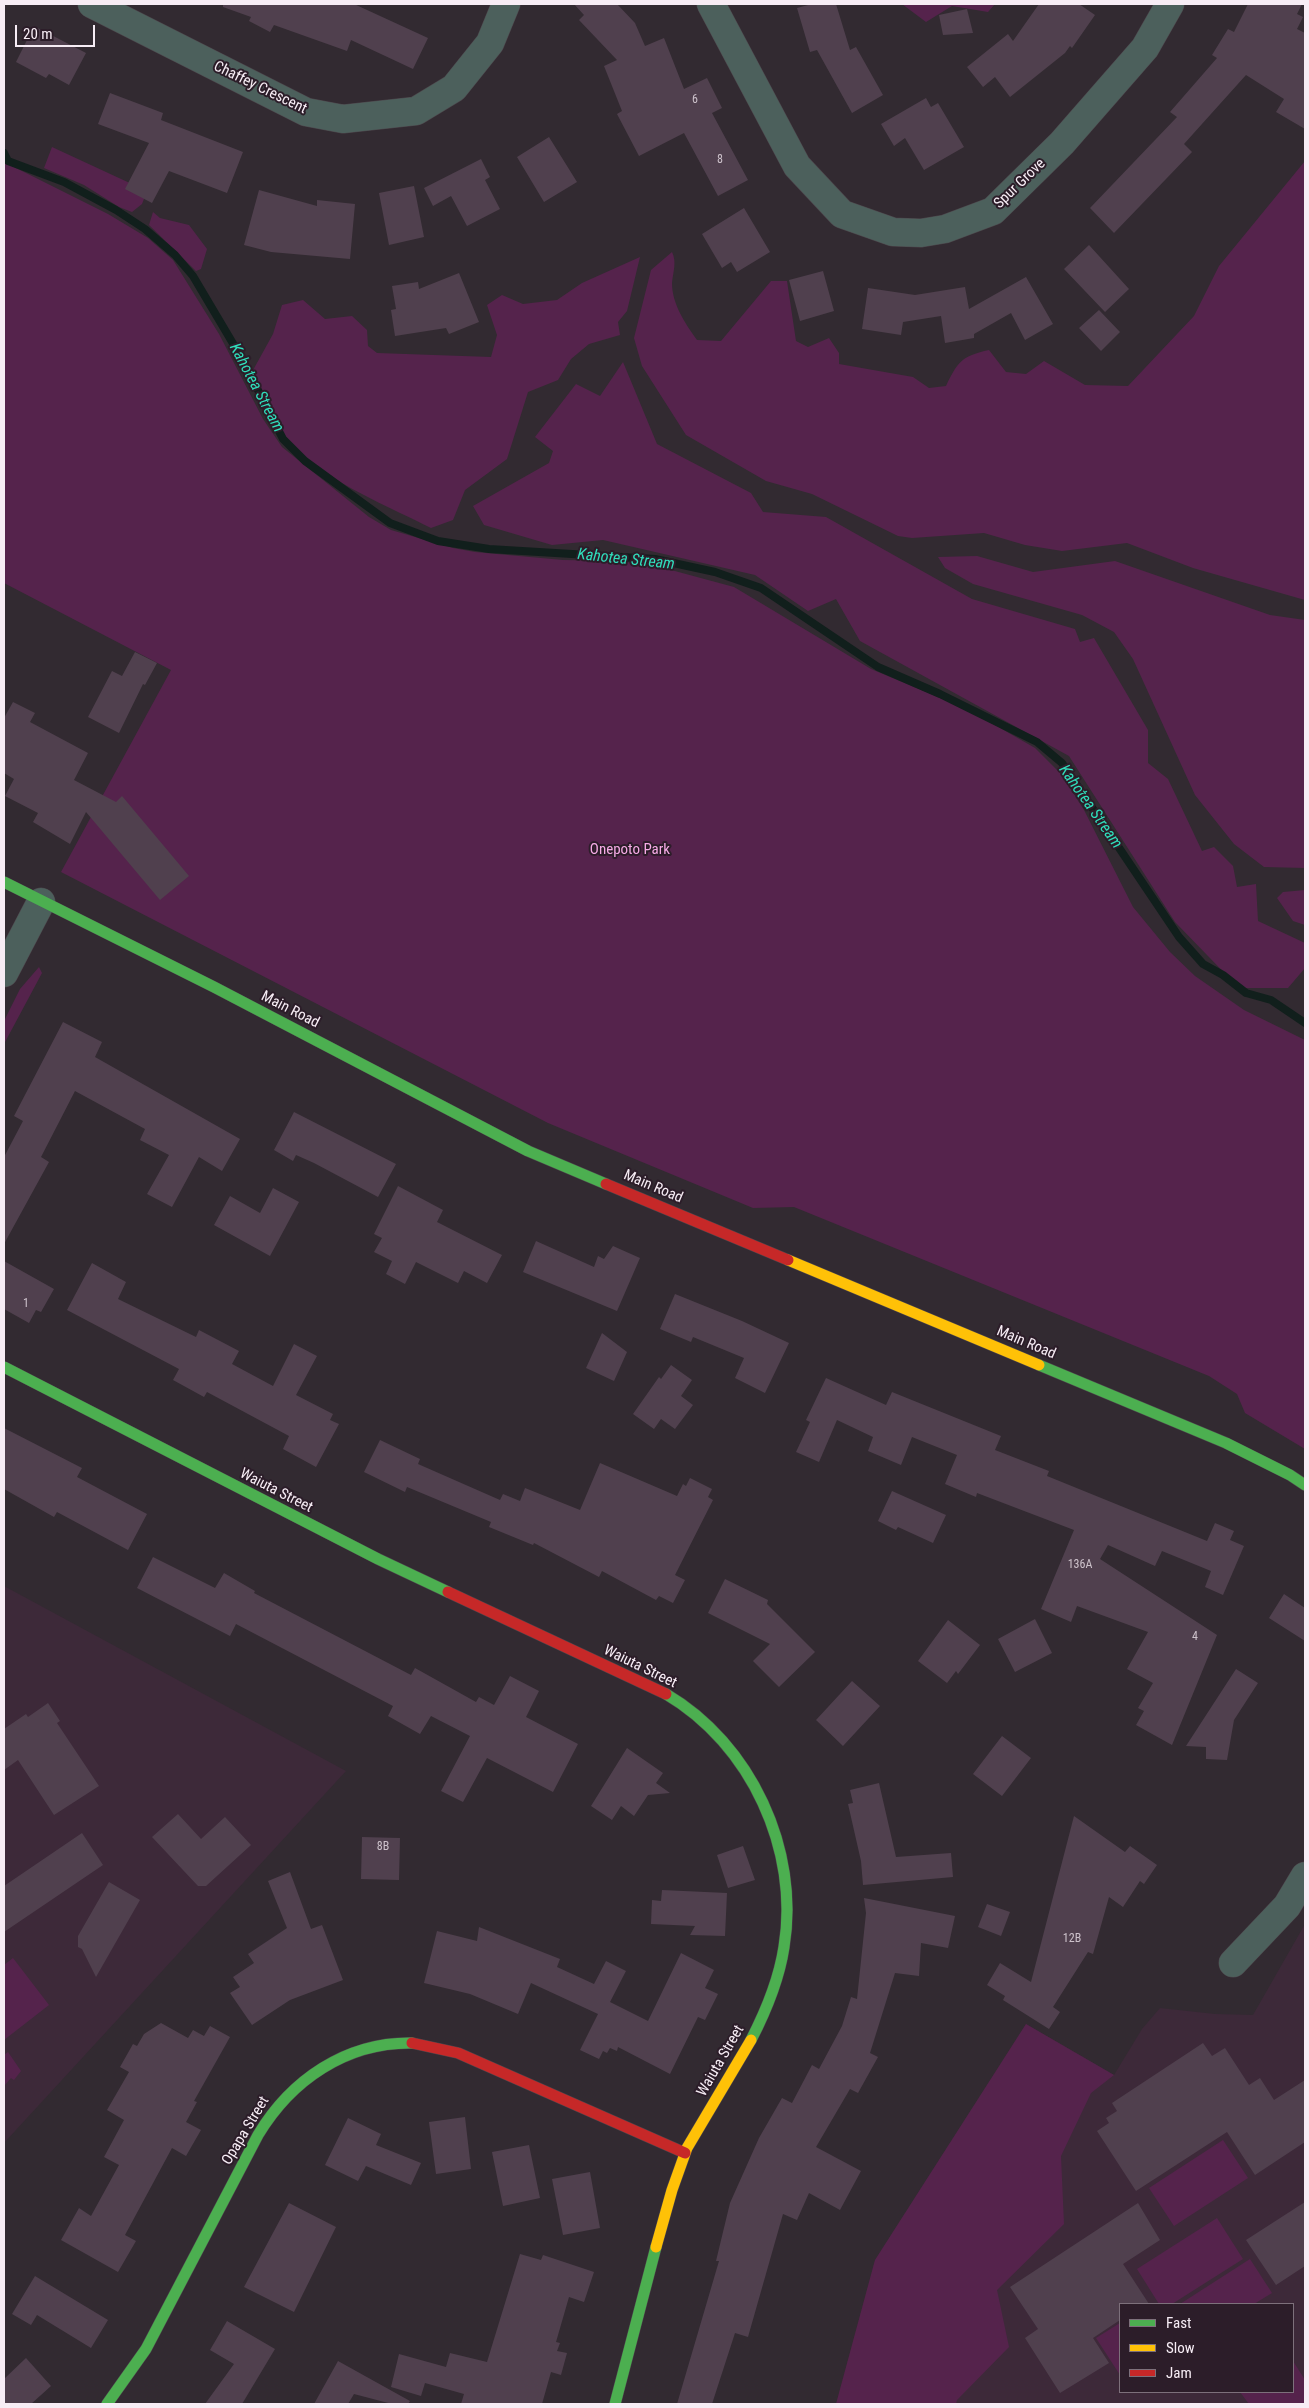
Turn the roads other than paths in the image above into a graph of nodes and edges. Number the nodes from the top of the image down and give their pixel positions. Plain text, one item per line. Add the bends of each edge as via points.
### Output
1 (92, 4) edge
2 (506, 4) edge
3 (711, 4) edge
4 (1170, 4) edge
5 (4, 882) edge
6 (41, 902) junction
7 (4, 973) edge
8 (4, 1367) edge
9 (1305, 1486) edge
10 (1305, 1876) edge
11 (1233, 1963) dead end
12 (685, 2153) junction
13 (107, 2404) edge
14 (614, 2404) edge

1 - 2 street, Chaffey Crescent via 306,112 343,119 416,111 454,88 490,44
3 - 4 street, Spur Grove via 797,166 842,214 893,232 921,233 945,229 993,211 1062,143 1145,48
5 - 6 street, Main Road
6 - 7 street
6 - 9 street, Main Road via 214,987 528,1151 1217,1439 1290,1475
8 - 12 street, Waiuta Street via 378,1559 668,1695 700,1718 727,1745 750,1775 766,1806 787,1880 788,1917 777,1982 764,2015
10 - 11 street via 1287,1906
12 - 13 street, Opapa Street via 458,2053 409,2043 356,2051 302,2080 278,2104 258,2135 146,2348
12 - 14 street, Waiuta Street via 668,2202

